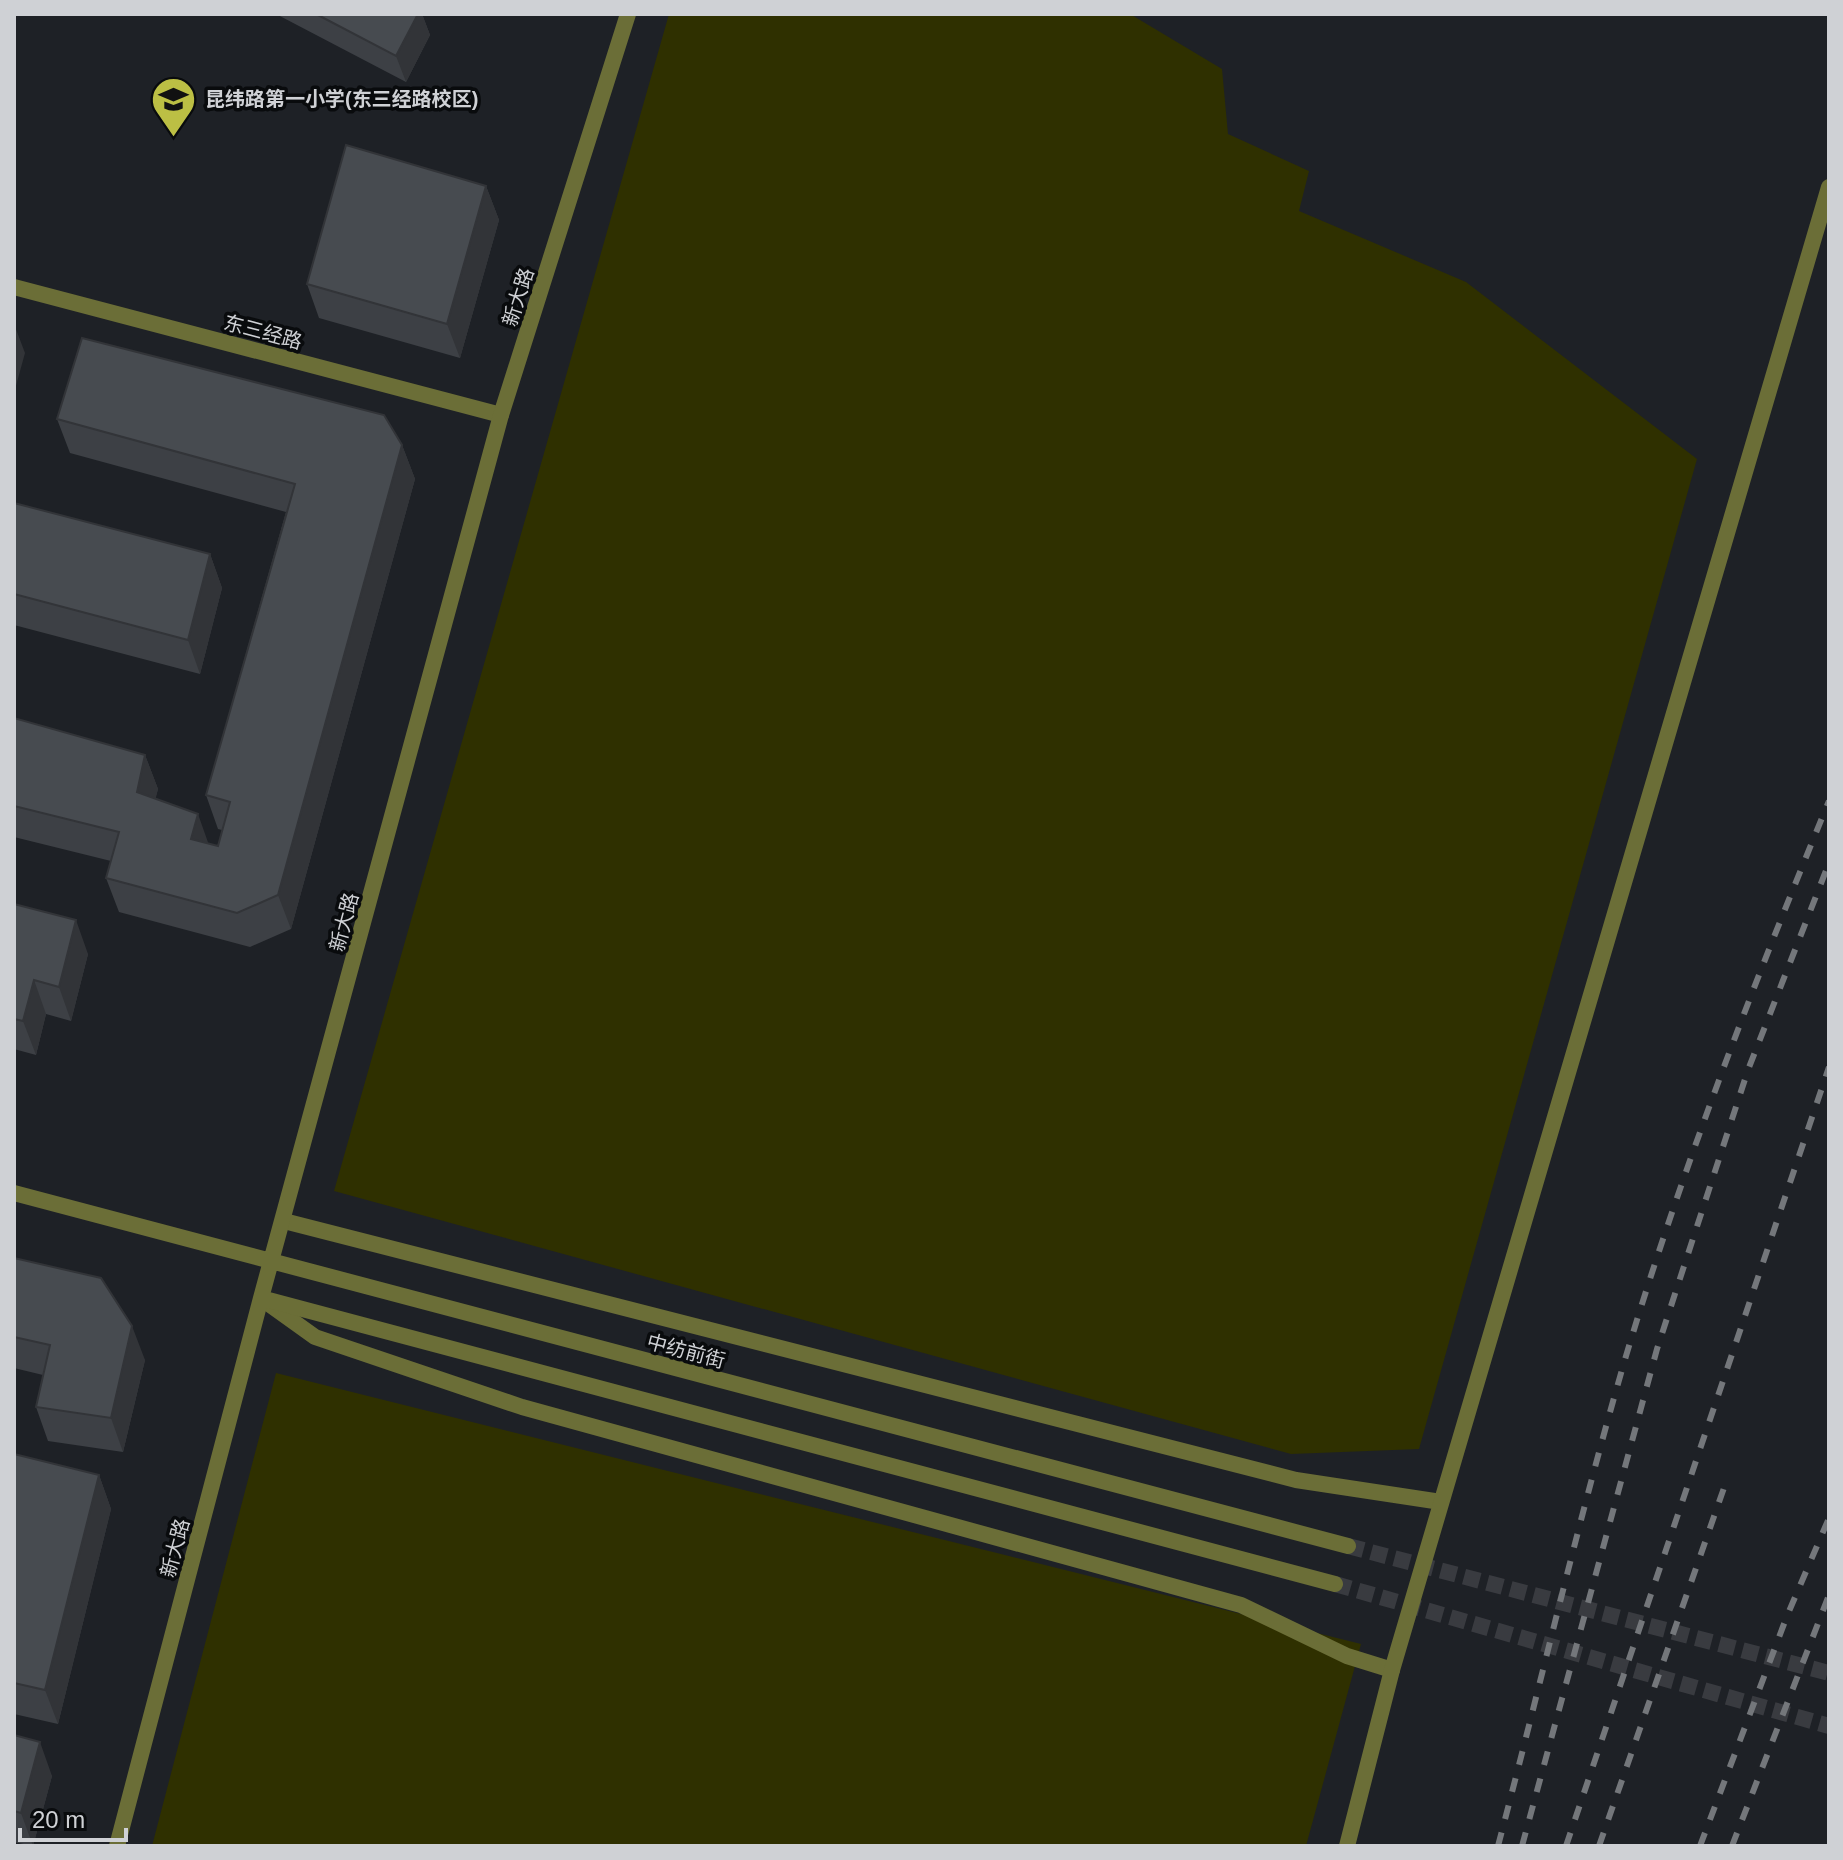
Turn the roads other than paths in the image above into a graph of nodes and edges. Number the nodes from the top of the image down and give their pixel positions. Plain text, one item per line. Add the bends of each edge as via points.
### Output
1 (628, 14) edge
2 (1829, 187) edge
3 (14, 287) edge
4 (501, 415) junction
5 (14, 1193) edge
6 (284, 1221) junction
7 (271, 1263) junction
8 (261, 1298) junction
9 (1441, 1502) junction
10 (1348, 1546) tunnel mouth
11 (1335, 1584) tunnel mouth
12 (1392, 1670) junction
13 (117, 1846) edge
14 (1347, 1846) edge

1 - 4 street, 新大路
2 - 9 street
3 - 4 street, 东三经路
4 - 6 street, 新大路
5 - 7 street, 中纺前街
6 - 7 street, 新大路
6 - 9 street via 1296,1480
7 - 8 street, 新大路
7 - 10 street, 中纺前街
8 - 11 street
8 - 12 street via 315,1337 522,1407 1241,1605 1347,1656
8 - 13 street, 新大路
9 - 12 street
12 - 14 street

